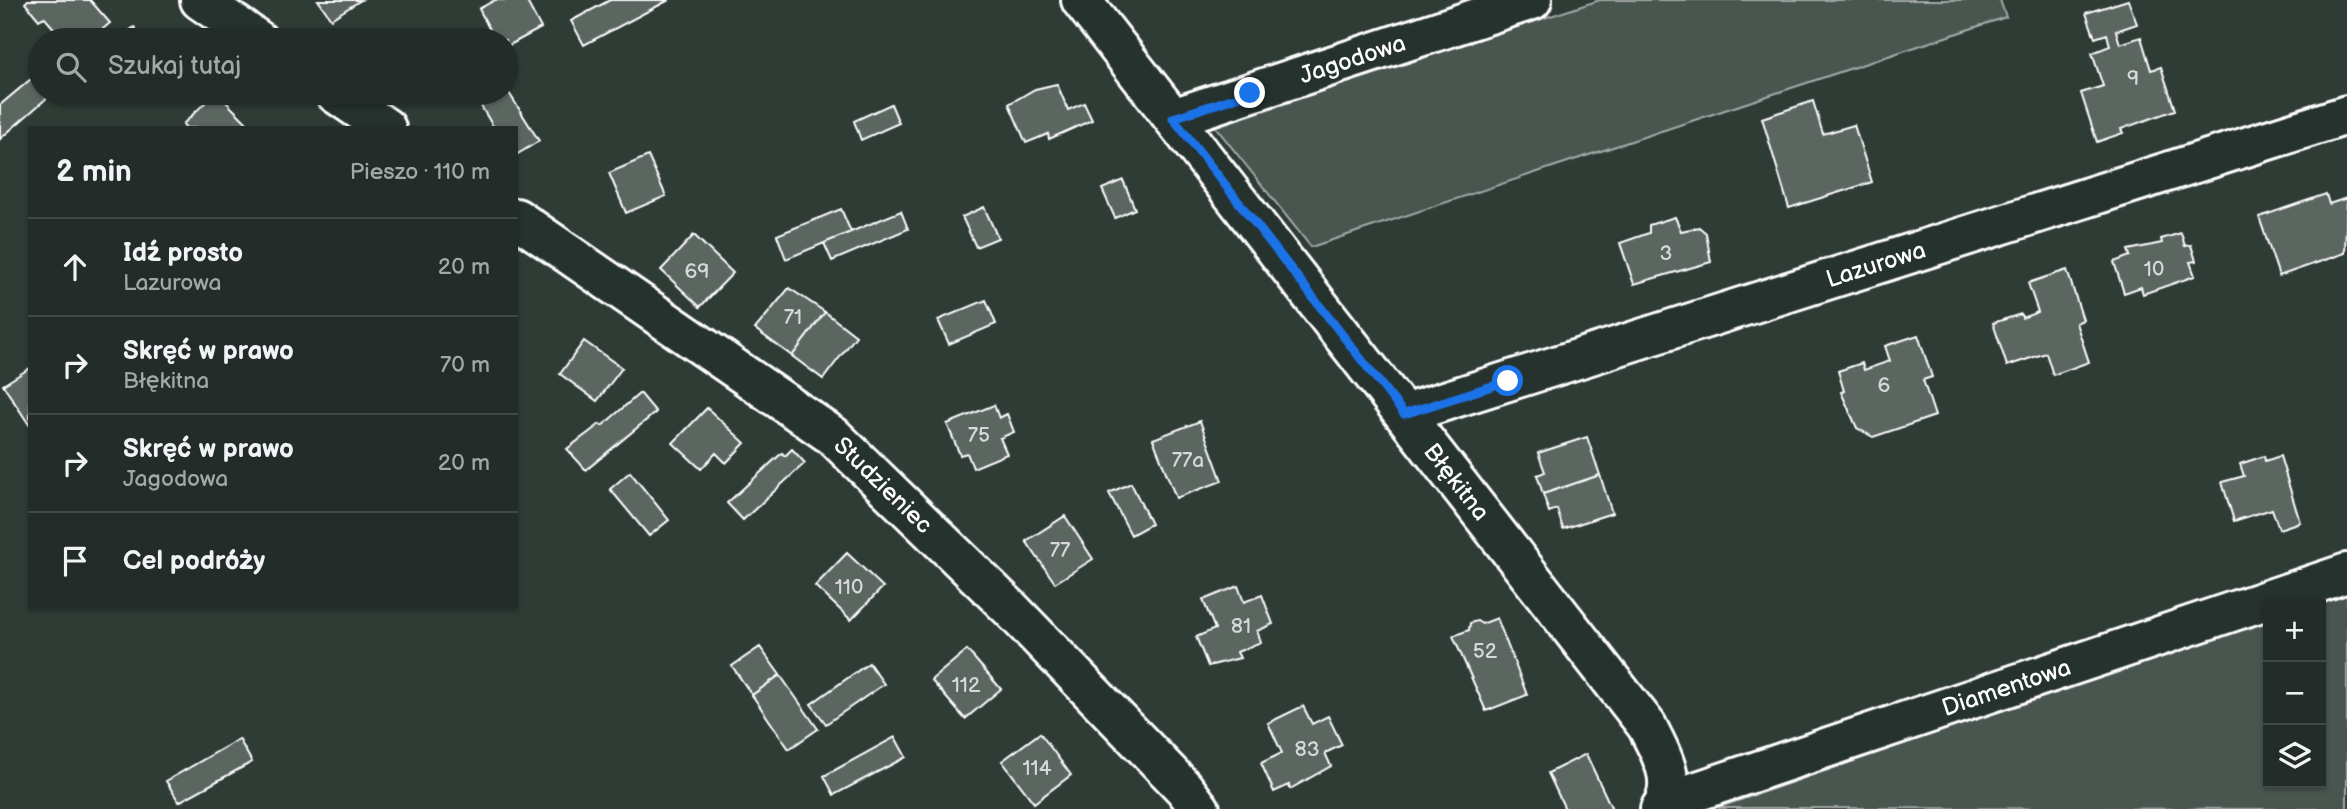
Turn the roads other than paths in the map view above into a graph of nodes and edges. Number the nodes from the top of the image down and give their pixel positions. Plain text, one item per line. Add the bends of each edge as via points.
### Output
1 (200, 0) edge
2 (1081, 0) edge
3 (1532, 0) edge
4 (241, 28) edge
5 (352, 105) edge
6 (2347, 115) edge
7 (1173, 118) junction
8 (383, 126) edge
9 (518, 219) edge
10 (1404, 414) junction
11 (2347, 573) edge
12 (1662, 806) edge
13 (1200, 809) edge

1 - 4 street
2 - 7 street, Błękitna
3 - 7 street, Jagodowa
5 - 8 street
6 - 10 street, Lazurowa
7 - 10 street, Błękitna
9 - 13 street, Studzieniec via 833,436 1010,608
10 - 12 street, Błękitna via 1647,726 1668,770
11 - 12 street, Diamentowa

